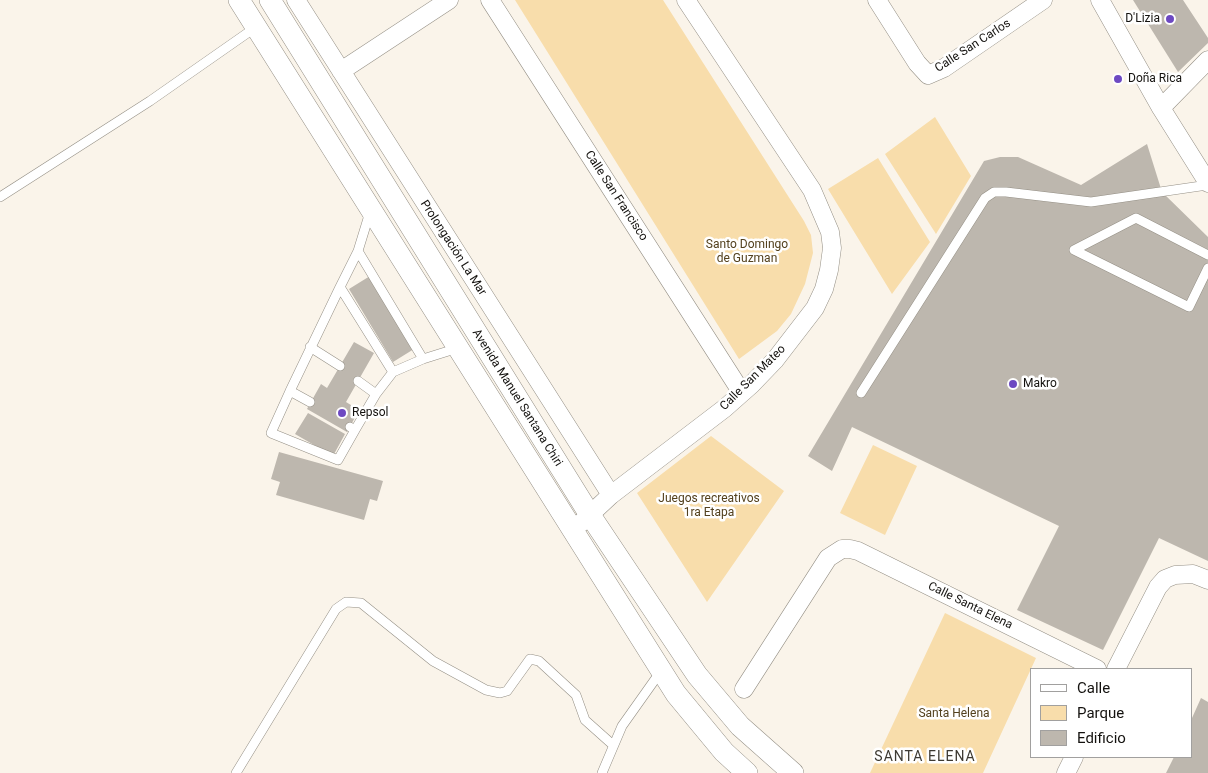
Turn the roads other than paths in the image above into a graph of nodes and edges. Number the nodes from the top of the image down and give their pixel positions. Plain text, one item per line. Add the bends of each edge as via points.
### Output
1 (239, 0) edge
2 (270, 0) edge
3 (296, 0) edge
4 (449, 0) edge
5 (490, 0) edge
6 (686, 0) edge
7 (877, 0) edge
8 (1043, 0) edge
9 (1100, 0) edge
10 (256, 27) junction
11 (1208, 60) edge
12 (341, 72) junction
13 (1161, 108) junction
14 (1208, 184) edge
15 (0, 197) edge
16 (370, 209) junction
17 (358, 251) junction
18 (1208, 255) edge
19 (1208, 268) edge
20 (340, 287) junction
21 (310, 347) junction
22 (458, 348) junction
23 (423, 359) junction
24 (340, 366) dead end
25 (393, 372) junction
26 (358, 381) dead end
27 (290, 391) junction
28 (742, 393) junction
29 (376, 394) junction
30 (861, 394) dead end
31 (310, 402) dead end
32 (611, 495) junction
33 (590, 515) junction
34 (574, 531) junction
35 (1208, 580) edge
36 (1095, 668) edge
37 (1117, 668) edge
38 (661, 671) junction
39 (744, 689) dead end
40 (613, 745) junction
41 (1074, 758) edge
42 (236, 773) edge
43 (602, 773) edge
44 (747, 773) edge
45 (793, 773) edge
46 (1066, 773) edge

1 - 10 street, Avenida Manuel Santana Chiri
2 - 33 street, Avenida Manuel Santana Chiri
3 - 12 street, Prolongación La Mar
4 - 12 street
5 - 28 street, Calle San Francisco
6 - 28 street, Calle San Mateo via 812,190 830,232 830,270 814,308 775,360
7 - 8 street, Calle San Carlos via 916,63 928,74 944,68
9 - 13 street
10 - 15 lane via 150,101
10 - 16 street, Avenida Manuel Santana Chiri
11 - 13 street
12 - 32 street, Prolongación La Mar
13 - 14 street
14 - 30 lane via 1091,202 994,192 985,198
16 - 17 lane
16 - 22 street, Avenida Manuel Santana Chiri
17 - 20 lane
17 - 23 lane
18 - 19 lane via 1136,218 1074,250 1190,307
20 - 21 lane
20 - 25 lane
21 - 24 lane
21 - 27 lane
22 - 23 lane
22 - 34 street, Avenida Manuel Santana Chiri
23 - 25 lane
25 - 29 lane
26 - 29 lane
27 - 29 lane via 270,433 338,460 352,428
27 - 31 lane
28 - 32 street, Calle San Mateo
32 - 33 street, Calle San Mateo
33 - 34 street, Calle San Mateo
33 - 45 street, Avenida Manuel Santana Chiri via 697,675 740,726
34 - 38 street, Avenida Manuel Santana Chiri
35 - 37 street via 1184,574 1170,577 1158,587
36 - 39 street, Calle Santa Elena via 858,551 842,549 828,558
38 - 40 lane via 622,726
38 - 44 street, Avenida Manuel Santana Chiri via 724,752
40 - 42 lane via 586,720 576,694 539,661 530,659 508,691 486,690 433,662 361,604 346,602 336,609
40 - 43 lane
41 - 46 street

